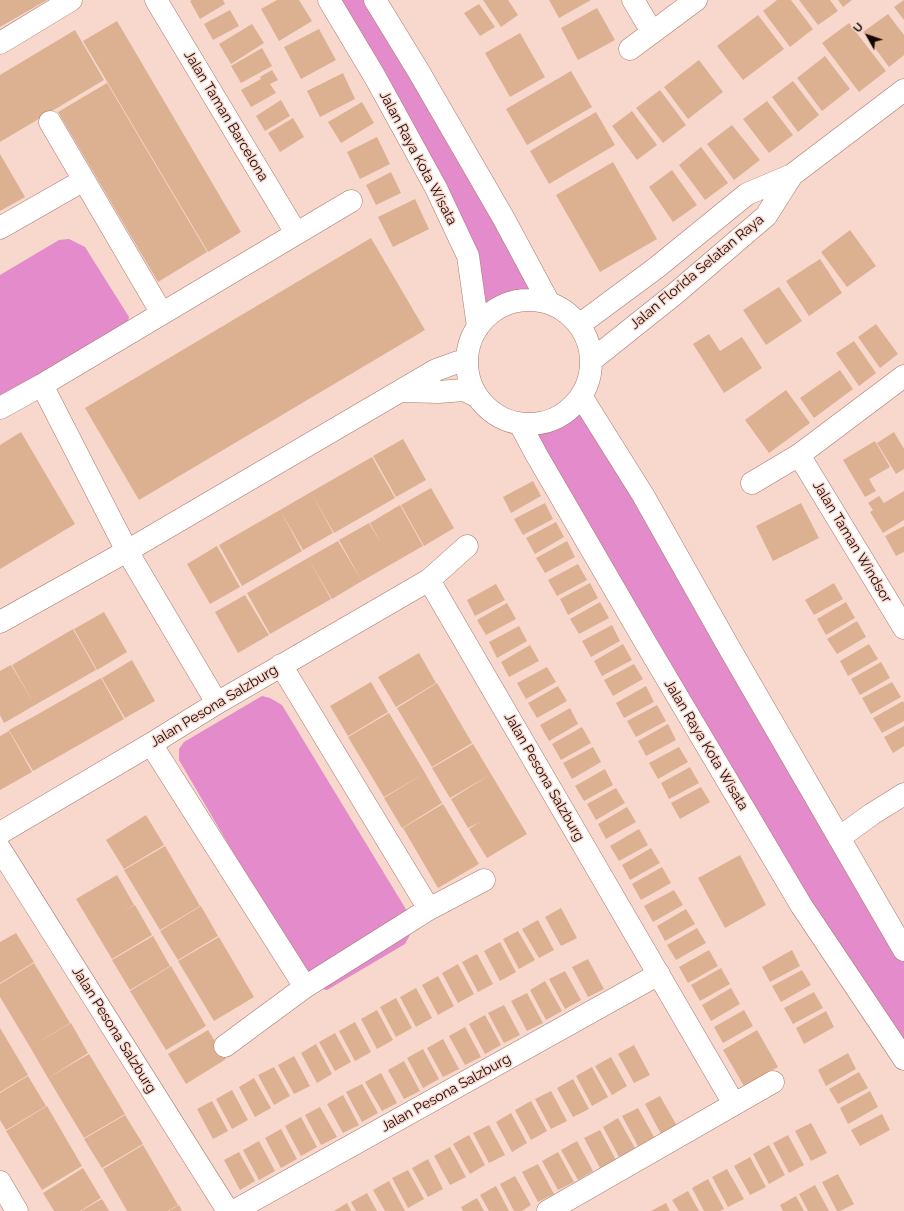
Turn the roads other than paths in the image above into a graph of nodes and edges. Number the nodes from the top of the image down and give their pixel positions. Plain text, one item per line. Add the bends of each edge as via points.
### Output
1 (70, 0) edge
2 (156, 0) edge
3 (329, 0) edge
4 (375, 0) edge
5 (633, 0) edge
6 (696, 0) edge
7 (652, 32) junction
8 (0, 43) edge
9 (630, 49) dead end
10 (904, 90) edge
11 (50, 122) dead end
12 (792, 175) junction
13 (84, 180) junction
14 (351, 200) dead end
15 (0, 228) edge
16 (296, 233) junction
17 (549, 303) junction
18 (161, 312) junction
19 (580, 325) junction
20 (478, 327) junction
21 (592, 360) junction
22 (466, 362) junction
23 (904, 376) edge
24 (42, 385) junction
25 (401, 391) junction
26 (476, 396) junction
27 (582, 396) junction
28 (0, 408) edge
29 (520, 424) junction
30 (799, 455) junction
31 (752, 483) dead end
32 (467, 546) dead end
33 (127, 551) junction
34 (429, 580) junction
35 (0, 622) edge
36 (904, 628) edge
37 (281, 665) junction
38 (217, 702) junction
39 (151, 744) junction
40 (904, 794) edge
41 (0, 833) edge
42 (839, 838) junction
43 (0, 849) edge
44 (484, 880) dead end
45 (429, 909) junction
46 (904, 950) edge
47 (659, 974) junction
48 (305, 987) junction
49 (225, 1046) dead end
50 (904, 1058) edge
51 (773, 1082) dead end
52 (734, 1104) junction
53 (0, 1182) edge
54 (17, 1211) edge
55 (228, 1211) edge
56 (234, 1211) edge
57 (548, 1211) edge

1 - 8 street
2 - 16 street, Jalan Taman Barcelona
3 - 20 street, Jalan Raya Kota Wisata via 436,188 468,256
4 - 17 street via 504,219
5 - 7 street
6 - 7 street
7 - 9 street
10 - 12 street, Jalan Florida Selatan Raya
11 - 13 street
12 - 19 street, Jalan Florida Selatan Raya via 747,194 656,268
12 - 21 street, Jalan Florida Selatan Raya via 766,216
13 - 15 street
13 - 18 street
14 - 16 street
16 - 18 street
17 - 19 street via 566,311
17 - 20 street via 530,300 510,303 492,312
18 - 24 street
19 - 21 street via 588,341
20 - 22 street via 469,344
21 - 27 street via 589,379
22 - 25 street via 458,362 436,370
22 - 26 street via 469,380
23 - 30 street
24 - 28 street
24 - 33 street
25 - 26 street via 464,390
25 - 33 street
26 - 29 street via 488,409 503,419
27 - 29 street via 570,409 555,419 538,424
27 - 42 street via 643,494
29 - 50 street, Jalan Raya Kota Wisata via 801,905
30 - 31 street
30 - 36 street, Jalan Taman Windsor
32 - 34 street, Jalan Pesona Salzburg
33 - 35 street
33 - 38 street
34 - 37 street, Jalan Pesona Salzburg
34 - 47 street, Jalan Pesona Salzburg
37 - 38 street, Jalan Pesona Salzburg
37 - 45 street
38 - 39 street, Jalan Pesona Salzburg
39 - 41 street, Jalan Pesona Salzburg
39 - 48 street
40 - 42 street
42 - 46 street
43 - 55 street, Jalan Pesona Salzburg
44 - 45 street
45 - 48 street
47 - 52 street, Jalan Pesona Salzburg
47 - 56 street, Jalan Pesona Salzburg
48 - 49 street
51 - 52 street
52 - 57 street
53 - 54 street

